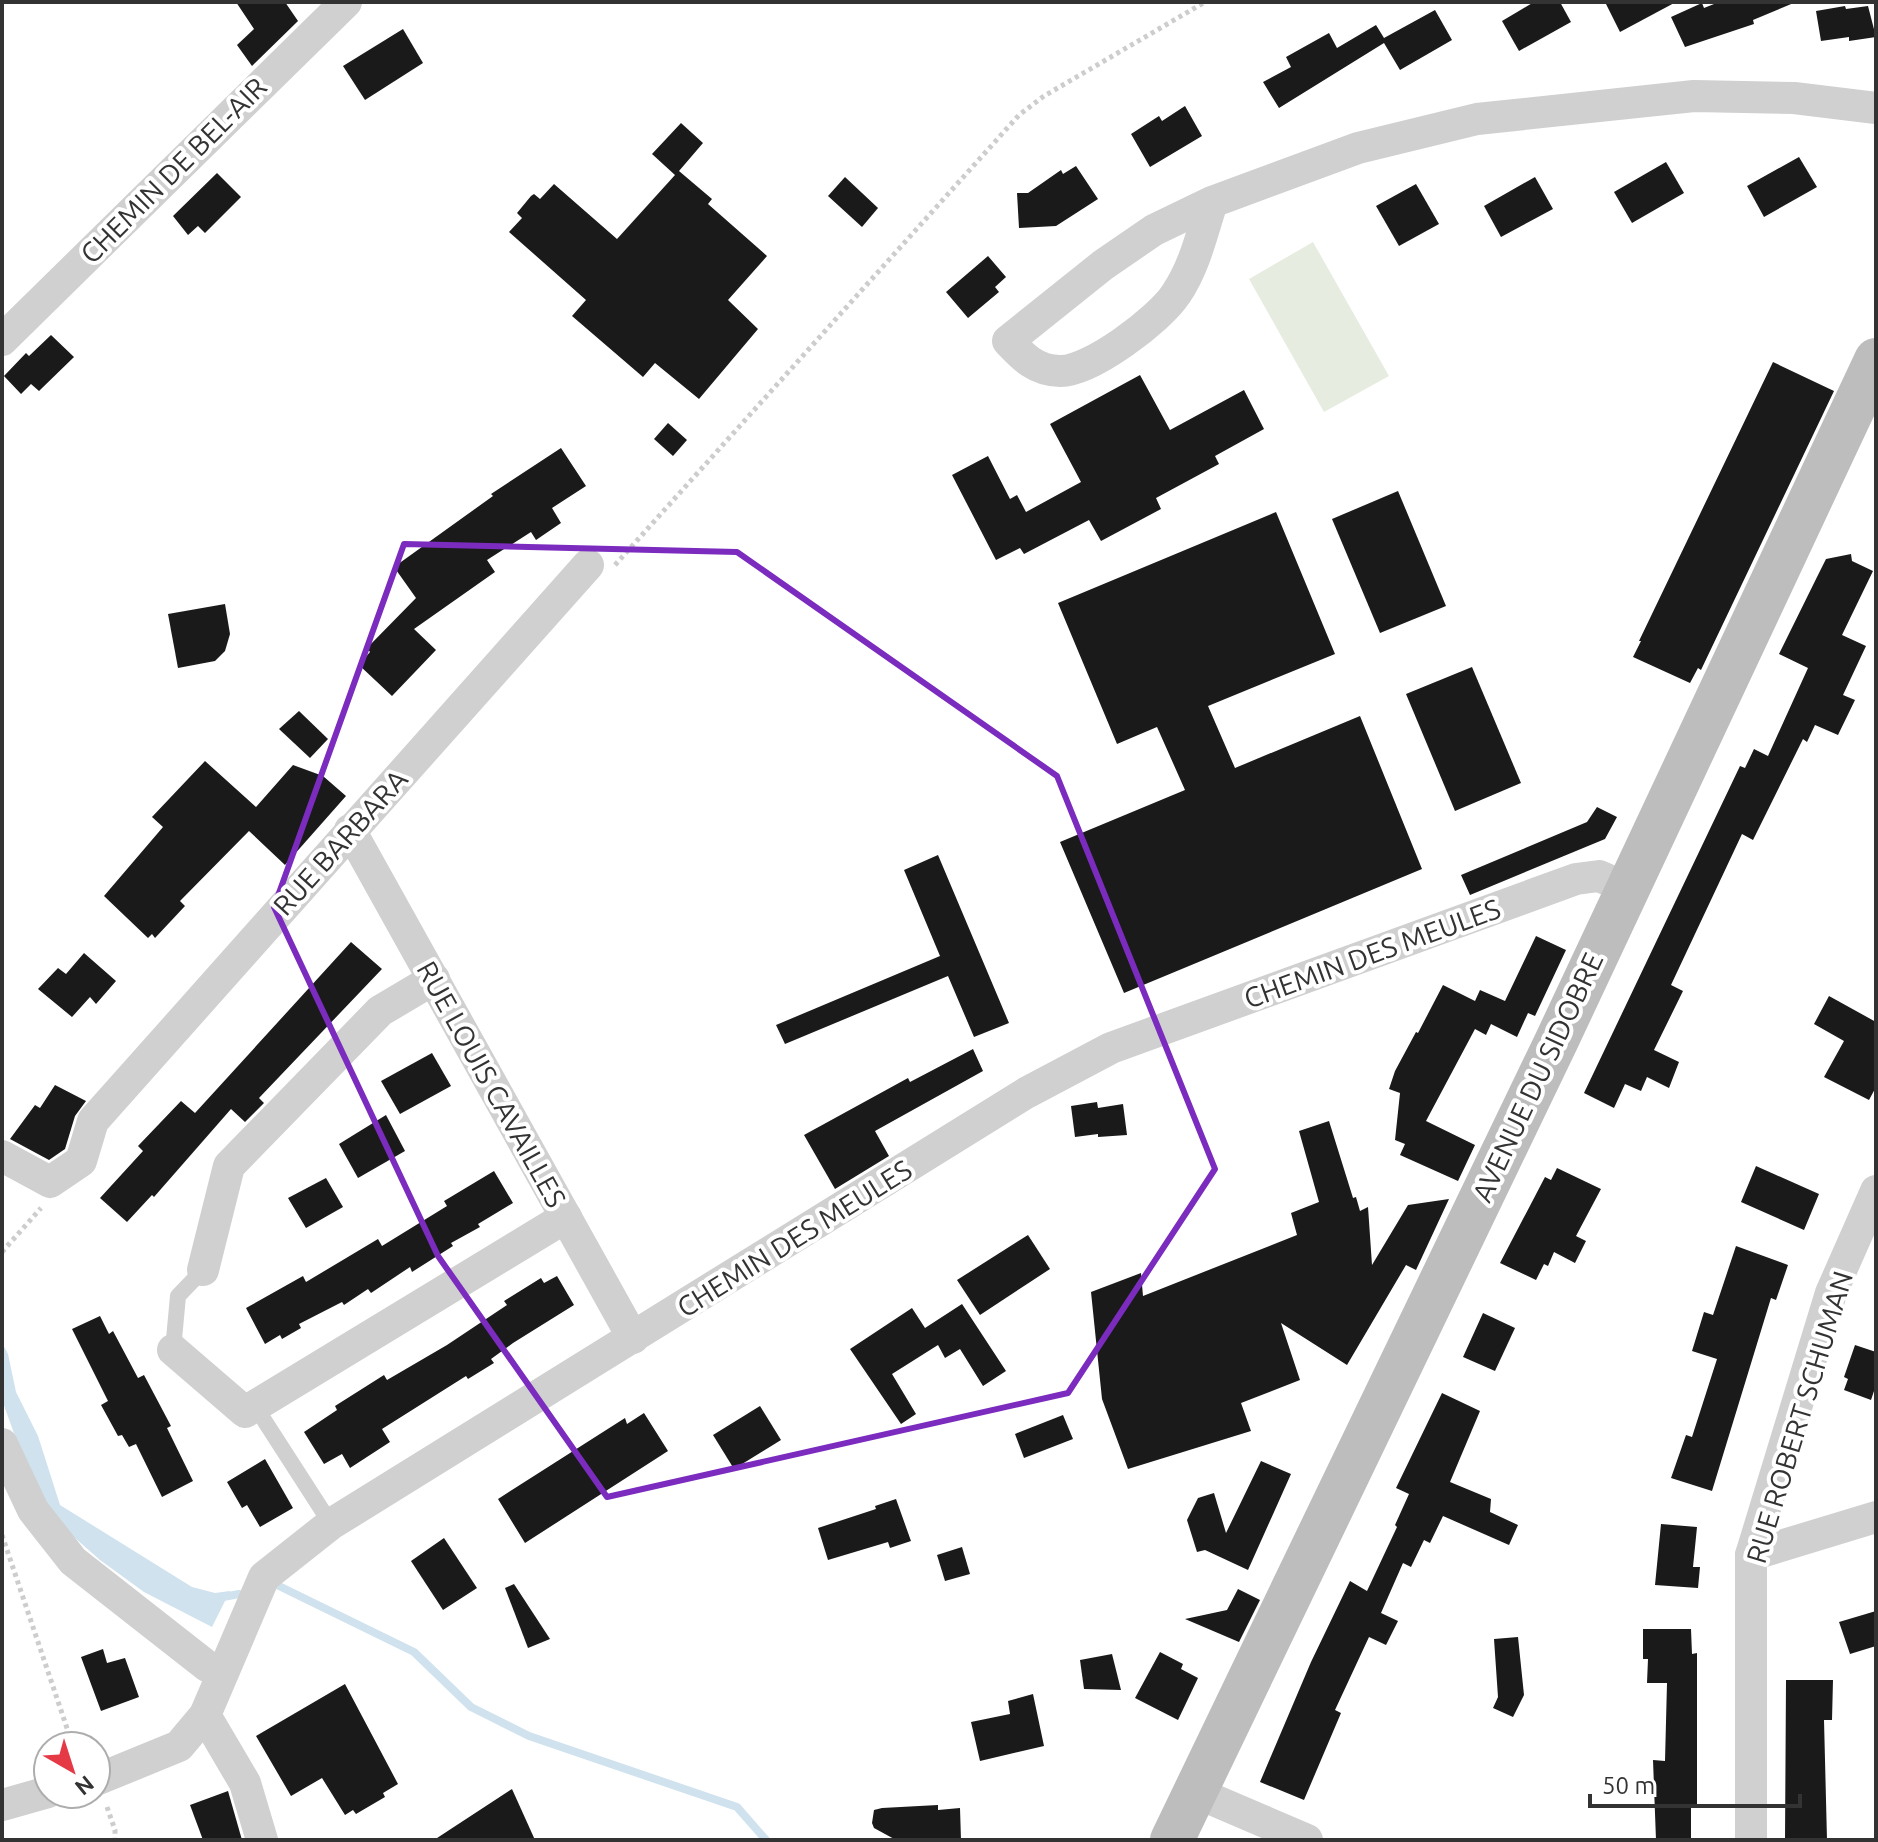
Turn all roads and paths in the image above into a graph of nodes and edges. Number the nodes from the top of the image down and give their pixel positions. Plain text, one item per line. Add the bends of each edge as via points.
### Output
1 (346, 2) edge
2 (1876, 108) edge
3 (1212, 202) junction
4 (2, 340) edge
5 (1876, 360) edge
6 (588, 565) dead end
7 (350, 830) junction
8 (1627, 888) junction
9 (434, 979) junction
10 (2, 1156) edge
11 (1876, 1191) edge
12 (566, 1217) junction
13 (203, 1270) joint
14 (633, 1338) junction
15 (173, 1350) joint
16 (255, 1406) junction
17 (2, 1444) edge
18 (1876, 1517) edge
19 (331, 1524) junction
20 (2, 1535) edge
21 (1751, 1555) junction
22 (222, 1674) junction
23 (205, 1715) junction
24 (68, 1730) edge
25 (112, 1786) edge
26 (1195, 1792) junction
27 (32, 1797) edge
28 (2, 1805) edge
29 (108, 1810) edge
30 (115, 1840) edge
31 (262, 1840) edge
32 (1172, 1840) edge
33 (1307, 1840) edge
34 (1751, 1840) edge

1 - 4 street, CHEMIN DE BEL-AIR
2 - 3 street via 1794,98 1694,96 1477,119 1358,148
3 - 3 street via 1194,262 1176,296 1143,328 1099,358 1061,372 1029,364 1008,341 1154,230
5 - 8 main road, AVENUE DU SIDOBRE
6 - 7 street, RUE BARBARA
7 - 9 street, RUE LOUIS CAVAILLES
7 - 10 street, RUE BARBARA via 93,1121 81,1161 50,1182
8 - 14 street, CHEMIN DES MEULES via 1599,876 1576,879 1111,1048 1026,1093
8 - 26 main road, AVENUE DU SIDOBRE
9 - 12 street, RUE LOUIS CAVAILLES
9 - 13 street via 380,1011 229,1166
11 - 21 street, RUE ROBERT SCHUMAN via 1831,1293
12 - 14 street, RUE LOUIS CAVAILLES
12 - 16 street
13 - 15 lane via 178,1296
14 - 19 street, CHEMIN DES MEULES
15 - 16 street via 245,1412
16 - 19 lane
17 - 22 street via 33,1510 73,1561
18 - 21 street
19 - 22 street, CHEMIN DES MEULES via 264,1577
20 - 24 path
21 - 34 street, RUE ROBERT SCHUMAN
22 - 23 street, CHEMIN DES MEULES
23 - 25 street, CHEMIN DES MEULES via 179,1746
23 - 31 street via 245,1783
26 - 32 main road, AVENUE DU SIDOBRE
26 - 33 street
27 - 28 street
29 - 30 path

